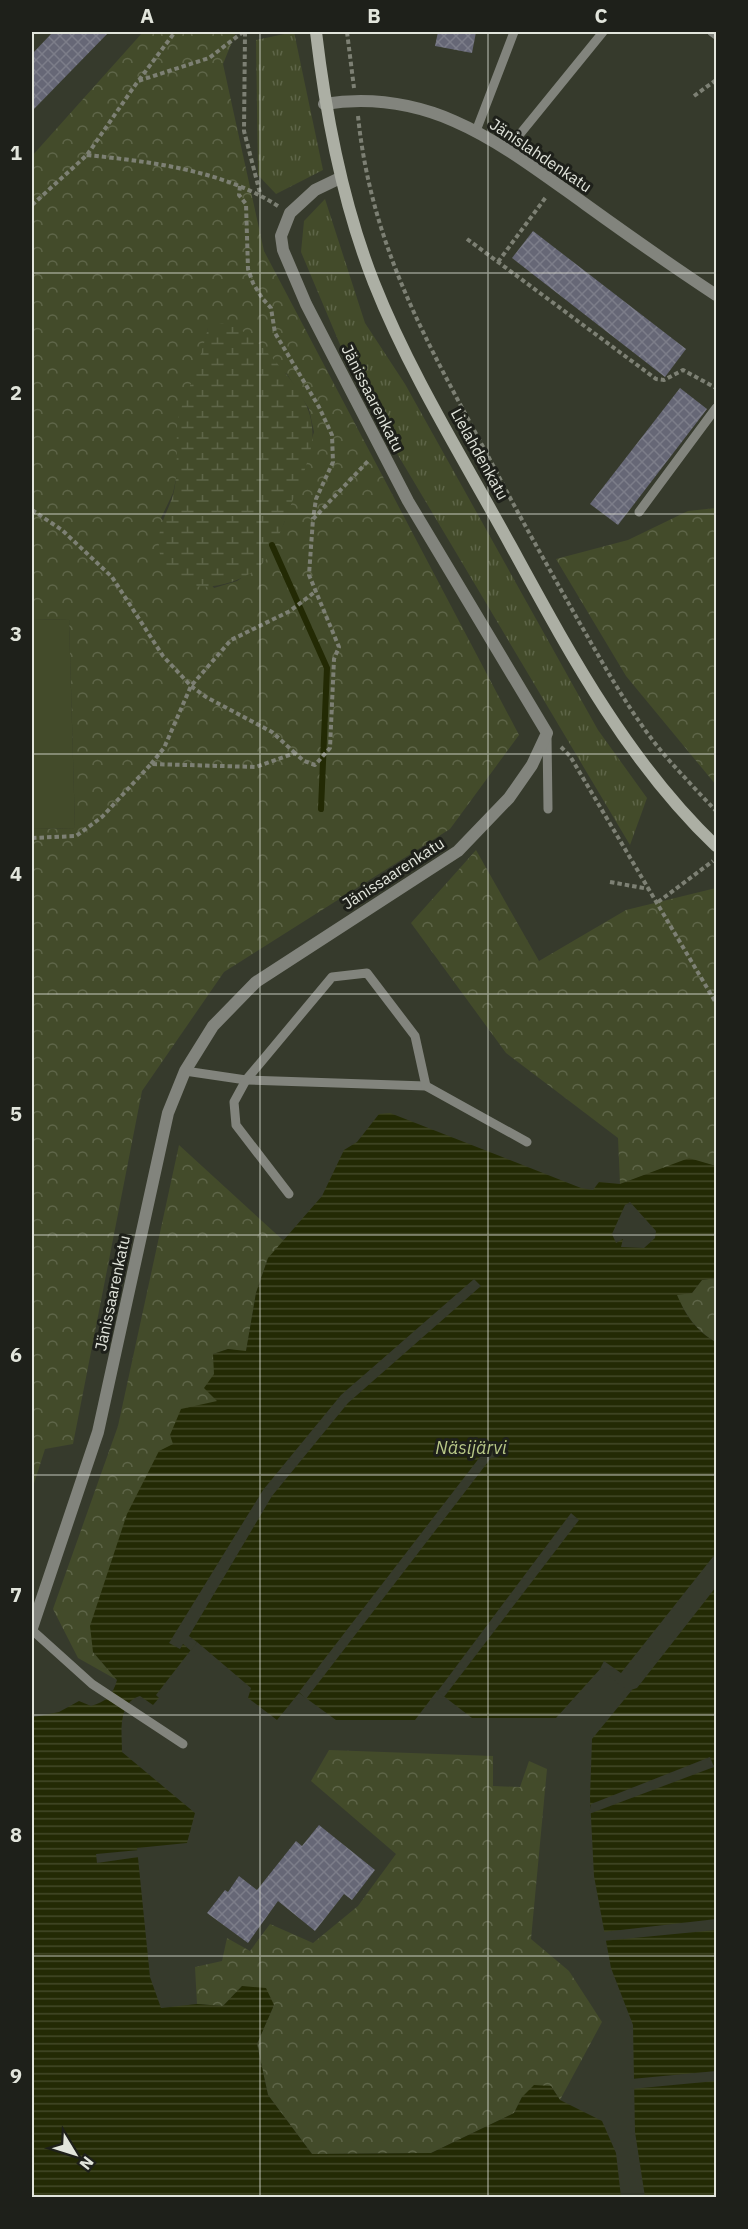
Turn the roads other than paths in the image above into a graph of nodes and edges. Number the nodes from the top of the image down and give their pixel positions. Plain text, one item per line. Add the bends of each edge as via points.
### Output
1 (316, 32) edge
2 (514, 32) edge
3 (603, 32) edge
4 (712, 32) edge
5 (717, 35) edge
6 (324, 104) junction
7 (476, 131) junction
8 (507, 150) junction
9 (340, 178) junction
10 (717, 296) edge
11 (717, 408) edge
12 (708, 423) junction
13 (717, 430) edge
14 (639, 512) dead end
15 (547, 733) junction
16 (548, 809) dead end
17 (717, 846) edge
18 (185, 1071) junction
19 (246, 1080) junction
20 (426, 1086) junction
21 (527, 1142) dead end
22 (289, 1194) dead end
23 (32, 1629) edge
24 (183, 1744) dead end

1 - 6 street, Lielahdenkatu
2 - 7 lane
3 - 8 lane
4 - 5 lane
6 - 7 street, Jänislahdenkatu via 356,99 407,105
6 - 9 street, Lielahdenkatu
7 - 8 street, Jänislahdenkatu
8 - 10 street, Jänislahdenkatu
9 - 15 street, Jänissaarenkatu via 315,190 290,213 281,236 283,250 379,448
9 - 17 street, Lielahdenkatu via 374,284 404,348 542,604 614,724 659,784
11 - 12 lane
12 - 13 lane
12 - 14 lane
15 - 16 lane
15 - 18 street, Jänissaarenkatu via 532,765 509,798 458,851 256,982 213,1026
18 - 19 lane
18 - 23 street, Jänissaarenkatu via 168,1113 98,1431
19 - 20 lane
19 - 20 lane via 332,977 368,973 415,1036
19 - 22 lane via 234,1102 236,1125
20 - 21 lane
23 - 24 lane via 92,1684

